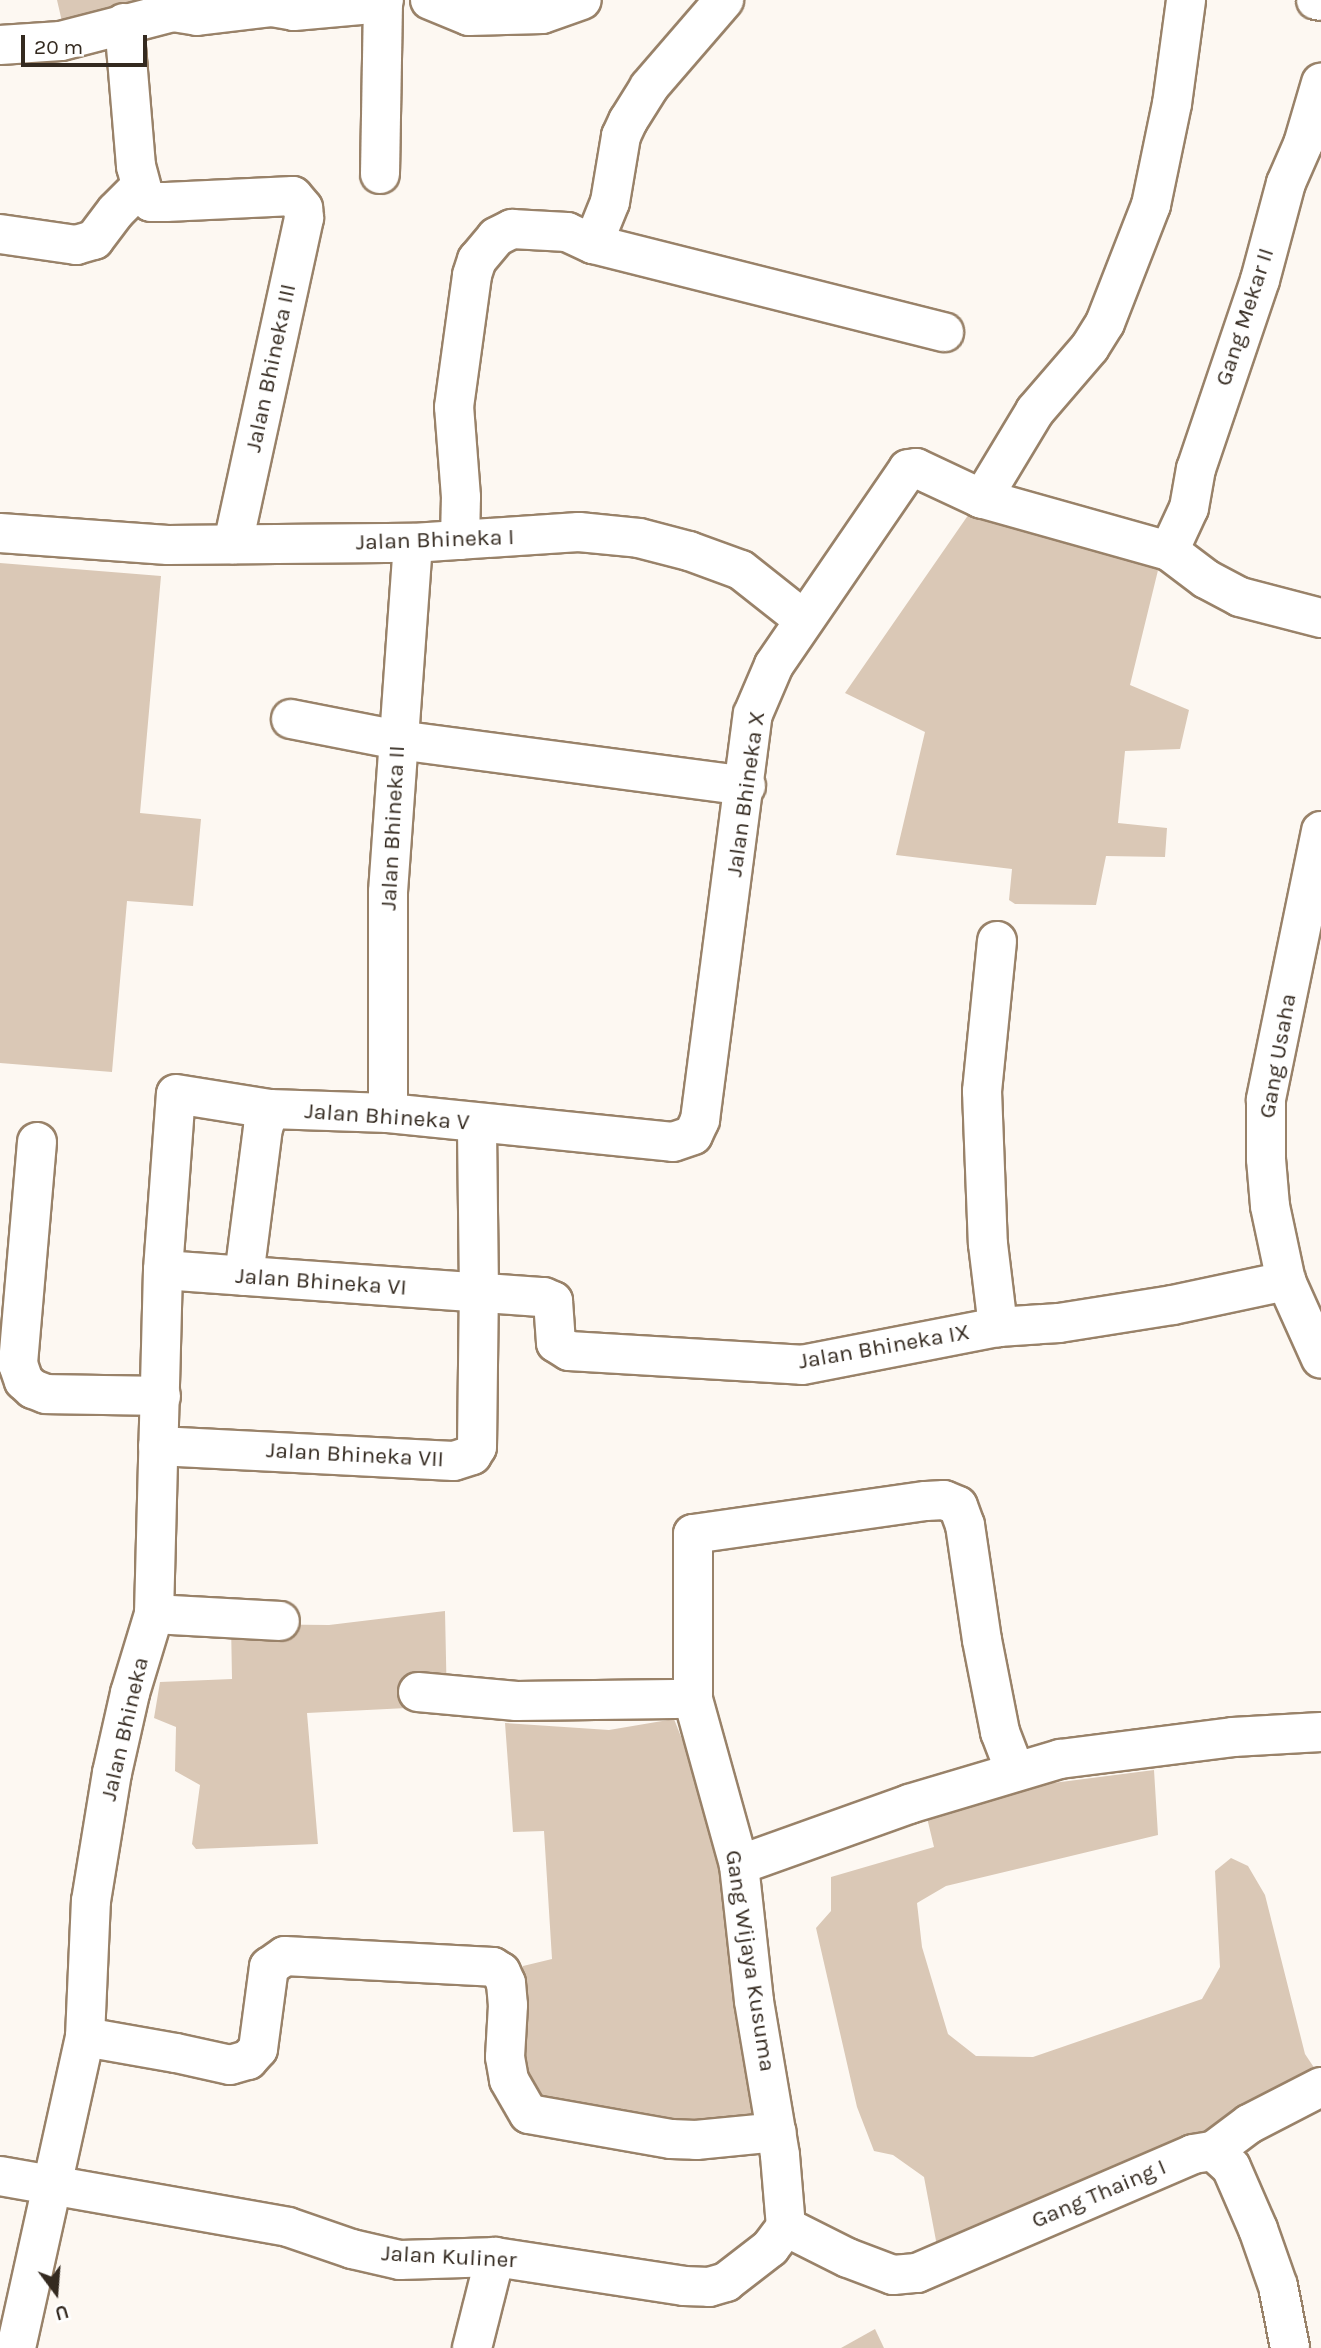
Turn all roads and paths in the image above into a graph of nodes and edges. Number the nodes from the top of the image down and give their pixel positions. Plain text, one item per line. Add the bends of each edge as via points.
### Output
1 (430, 0) edge
2 (582, 0) edge
3 (724, 0) edge
4 (1186, 0) edge
5 (384, 1) edge
6 (124, 23) junction
7 (0, 45) edge
8 (1321, 83) edge
9 (380, 174) dead end
10 (141, 186) junction
11 (0, 234) edge
12 (593, 244) junction
13 (944, 332) dead end
14 (982, 499) junction
15 (0, 533) edge
16 (460, 540) junction
17 (413, 543) junction
18 (233, 544) junction
19 (1170, 551) junction
20 (1321, 618) edge
21 (804, 620) junction
22 (290, 719) dead end
23 (398, 740) junction
24 (746, 786) junction
25 (1321, 831) edge
26 (997, 941) dead end
27 (270, 1109) junction
28 (387, 1114) junction
29 (477, 1124) junction
30 (37, 1142) dead end
31 (673, 1142) joint
32 (163, 1270) junction
33 (244, 1276) junction
34 (1286, 1281) junction
35 (479, 1293) junction
36 (998, 1327) junction
37 (1321, 1359) edge
38 (161, 1396) junction
39 (158, 1446) junction
40 (154, 1614) junction
41 (280, 1621) dead end
42 (418, 1692) dead end
43 (693, 1699) junction
44 (1321, 1732) edge
45 (1015, 1771) junction
46 (739, 1865) junction
47 (85, 2037) junction
48 (1321, 2087) edge
49 (777, 2132) junction
50 (1213, 2151) junction
51 (0, 2176) edge
52 (54, 2185) junction
53 (786, 2227) junction
54 (495, 2257) junction
55 (16, 2348) edge
56 (472, 2348) edge
57 (1290, 2348) edge

1 - 2 street via 469,16 542,14
3 - 12 street via 649,87 628,121 621,136 610,202
4 - 14 street via 1172,104 1151,205 1105,323 1090,348 1035,411
5 - 6 street via 197,16 173,12
5 - 9 street
6 - 7 street via 61,41
6 - 10 street
8 - 19 street, Gang Mekar II via 1196,470 1189,508
10 - 11 street via 94,240 76,245
10 - 18 street, Jalan Bhineka III via 151,202 293,196 304,218
12 - 13 street
12 - 16 street via 567,232 512,229 496,237 477,260 454,407
14 - 19 street
14 - 21 street, Jalan Bhineka X via 916,468 908,469
15 - 18 street, Jalan Bhineka I via 168,545
16 - 17 street, Jalan Bhineka I
16 - 21 street, Jalan Bhineka I via 579,532 639,538 741,570
17 - 18 street, Jalan Bhineka I
17 - 23 street, Jalan Bhineka II
19 - 20 street via 1206,579 1240,597
21 - 24 street, Jalan Bhineka X via 774,666 753,714
22 - 23 street
23 - 24 street
23 - 28 street, Jalan Bhineka II via 388,892
24 - 31 street, Jalan Bhineka X via 700,1120 693,1135
25 - 34 street, Gang Usaha via 1266,1100 1270,1206
26 - 36 street via 982,1091 988,1244
27 - 28 street, Jalan Bhineka V
27 - 32 street, Jalan Bhineka V via 176,1094
27 - 33 street via 263,1128
28 - 29 street, Jalan Bhineka V
29 - 31 street, Jalan Bhineka V
29 - 35 street
30 - 38 street via 18,1364 24,1381 46,1394
32 - 33 street, Jalan Bhineka VI
32 - 38 street, Jalan Bhineka
33 - 35 street, Jalan Bhineka VI
34 - 36 street, Jalan Bhineka IX via 1160,1307 1059,1323
34 - 37 street, Gang Usaha
35 - 36 street, Jalan Bhineka IX via 553,1301 553,1335 556,1343 569,1351 802,1365
35 - 39 street, Jalan Bhineka VII via 477,1447 472,1455 454,1461
38 - 39 street, Jalan Bhineka
39 - 40 street, Jalan Bhineka
40 - 41 street
40 - 47 street, Jalan Bhineka via 112,1773 91,1901
42 - 43 street via 517,1702
43 - 45 street, Gang Wijaya Kusuma via 691,1537 695,1533 944,1500 958,1506 965,1525 1000,1732
43 - 46 street, Gang Wijaya Kusuma
44 - 45 street via 1152,1746 1060,1759
45 - 46 street
46 - 49 street, Gang Wijaya Kusuma via 754,2001
47 - 49 street via 230,2066 248,2060 258,2049 269,1967 285,1956 493,1967 506,1983 509,2080 529,2114 671,2139
47 - 52 street, Jalan Bhineka
48 - 50 street via 1249,2124
49 - 53 street, Gang Wijaya Kusuma
50 - 53 street, Gang Thaing I via 1193,2154 918,2273 893,2275
50 - 57 street via 1231,2167 1258,2229 1278,2286
51 - 52 street, Jalan Kuliner
52 - 54 street, Jalan Kuliner via 288,2227 352,2249 400,2259
52 - 55 street, Jalan Bhineka
53 - 54 street, Jalan Kuliner via 744,2271 709,2287
54 - 56 street

